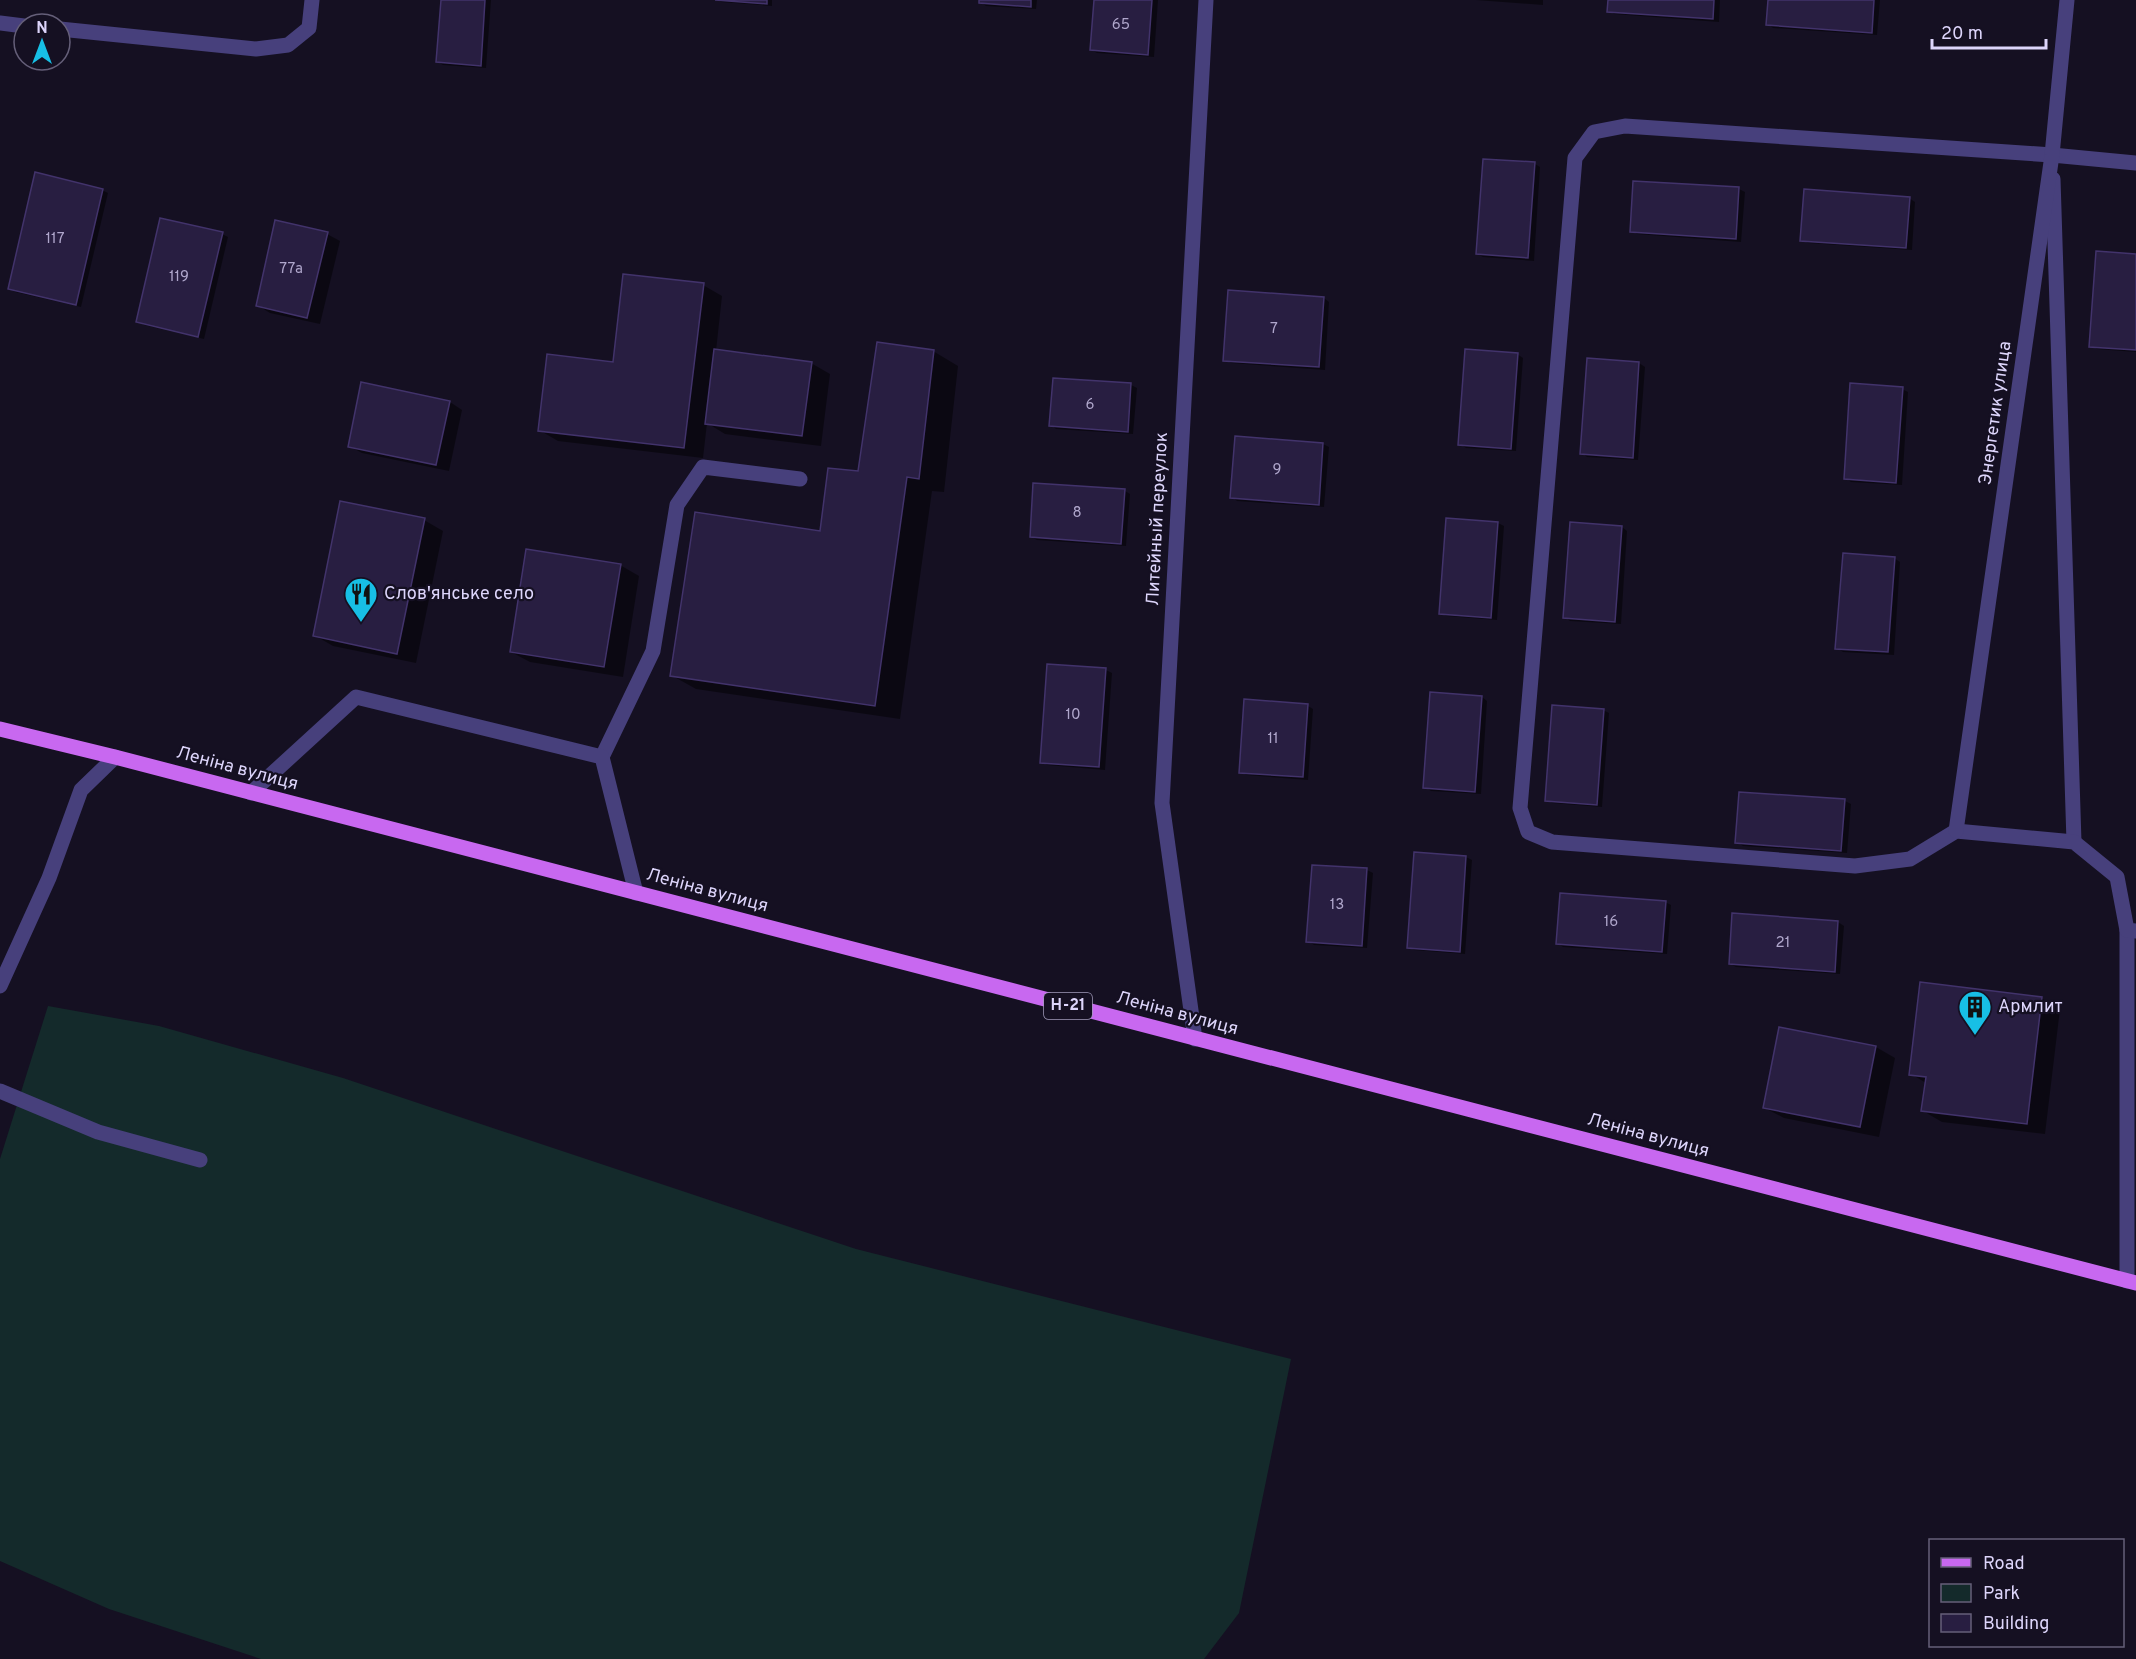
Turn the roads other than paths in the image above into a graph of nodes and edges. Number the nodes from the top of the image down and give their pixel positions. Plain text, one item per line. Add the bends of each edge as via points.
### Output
1 (312, 0) edge
2 (1206, 0) edge
3 (2067, 0) edge
4 (72, 30) edge
5 (2052, 155) junction
6 (2136, 163) edge
7 (800, 479) dead end
8 (0, 729) edge
9 (115, 757) junction
10 (602, 757) junction
11 (251, 793) junction
12 (1956, 831) junction
13 (2074, 842) junction
14 (636, 893) junction
15 (2132, 931) edge
16 (0, 986) edge
17 (1195, 1039) junction
18 (0, 1091) edge
19 (200, 1160) dead end
20 (2131, 1282) edge

1 - 4 street via 309,28 288,45 256,48
2 - 17 street, Литейный переулок via 1162,803
3 - 5 street, Энергетик улица
5 - 6 street
5 - 12 street, Энергетик улица
5 - 12 street via 1625,126 1594,132 1575,158 1520,808 1528,832 1552,842 1855,866 1910,860
5 - 13 street
7 - 10 street via 703,467 677,505 653,651
8 - 9 main road, Леніна вулиця / Н-21
9 - 11 main road, Леніна вулиця / Н-21
9 - 16 street via 81,790 49,878
10 - 11 street via 356,697
10 - 14 street
11 - 14 main road, Леніна вулиця / Н-21
12 - 13 street
13 - 15 street via 2117,877
14 - 17 main road, Леніна вулиця / Н-21
15 - 20 street
17 - 20 main road, Леніна вулиця / Н-21
18 - 19 street via 98,1132

